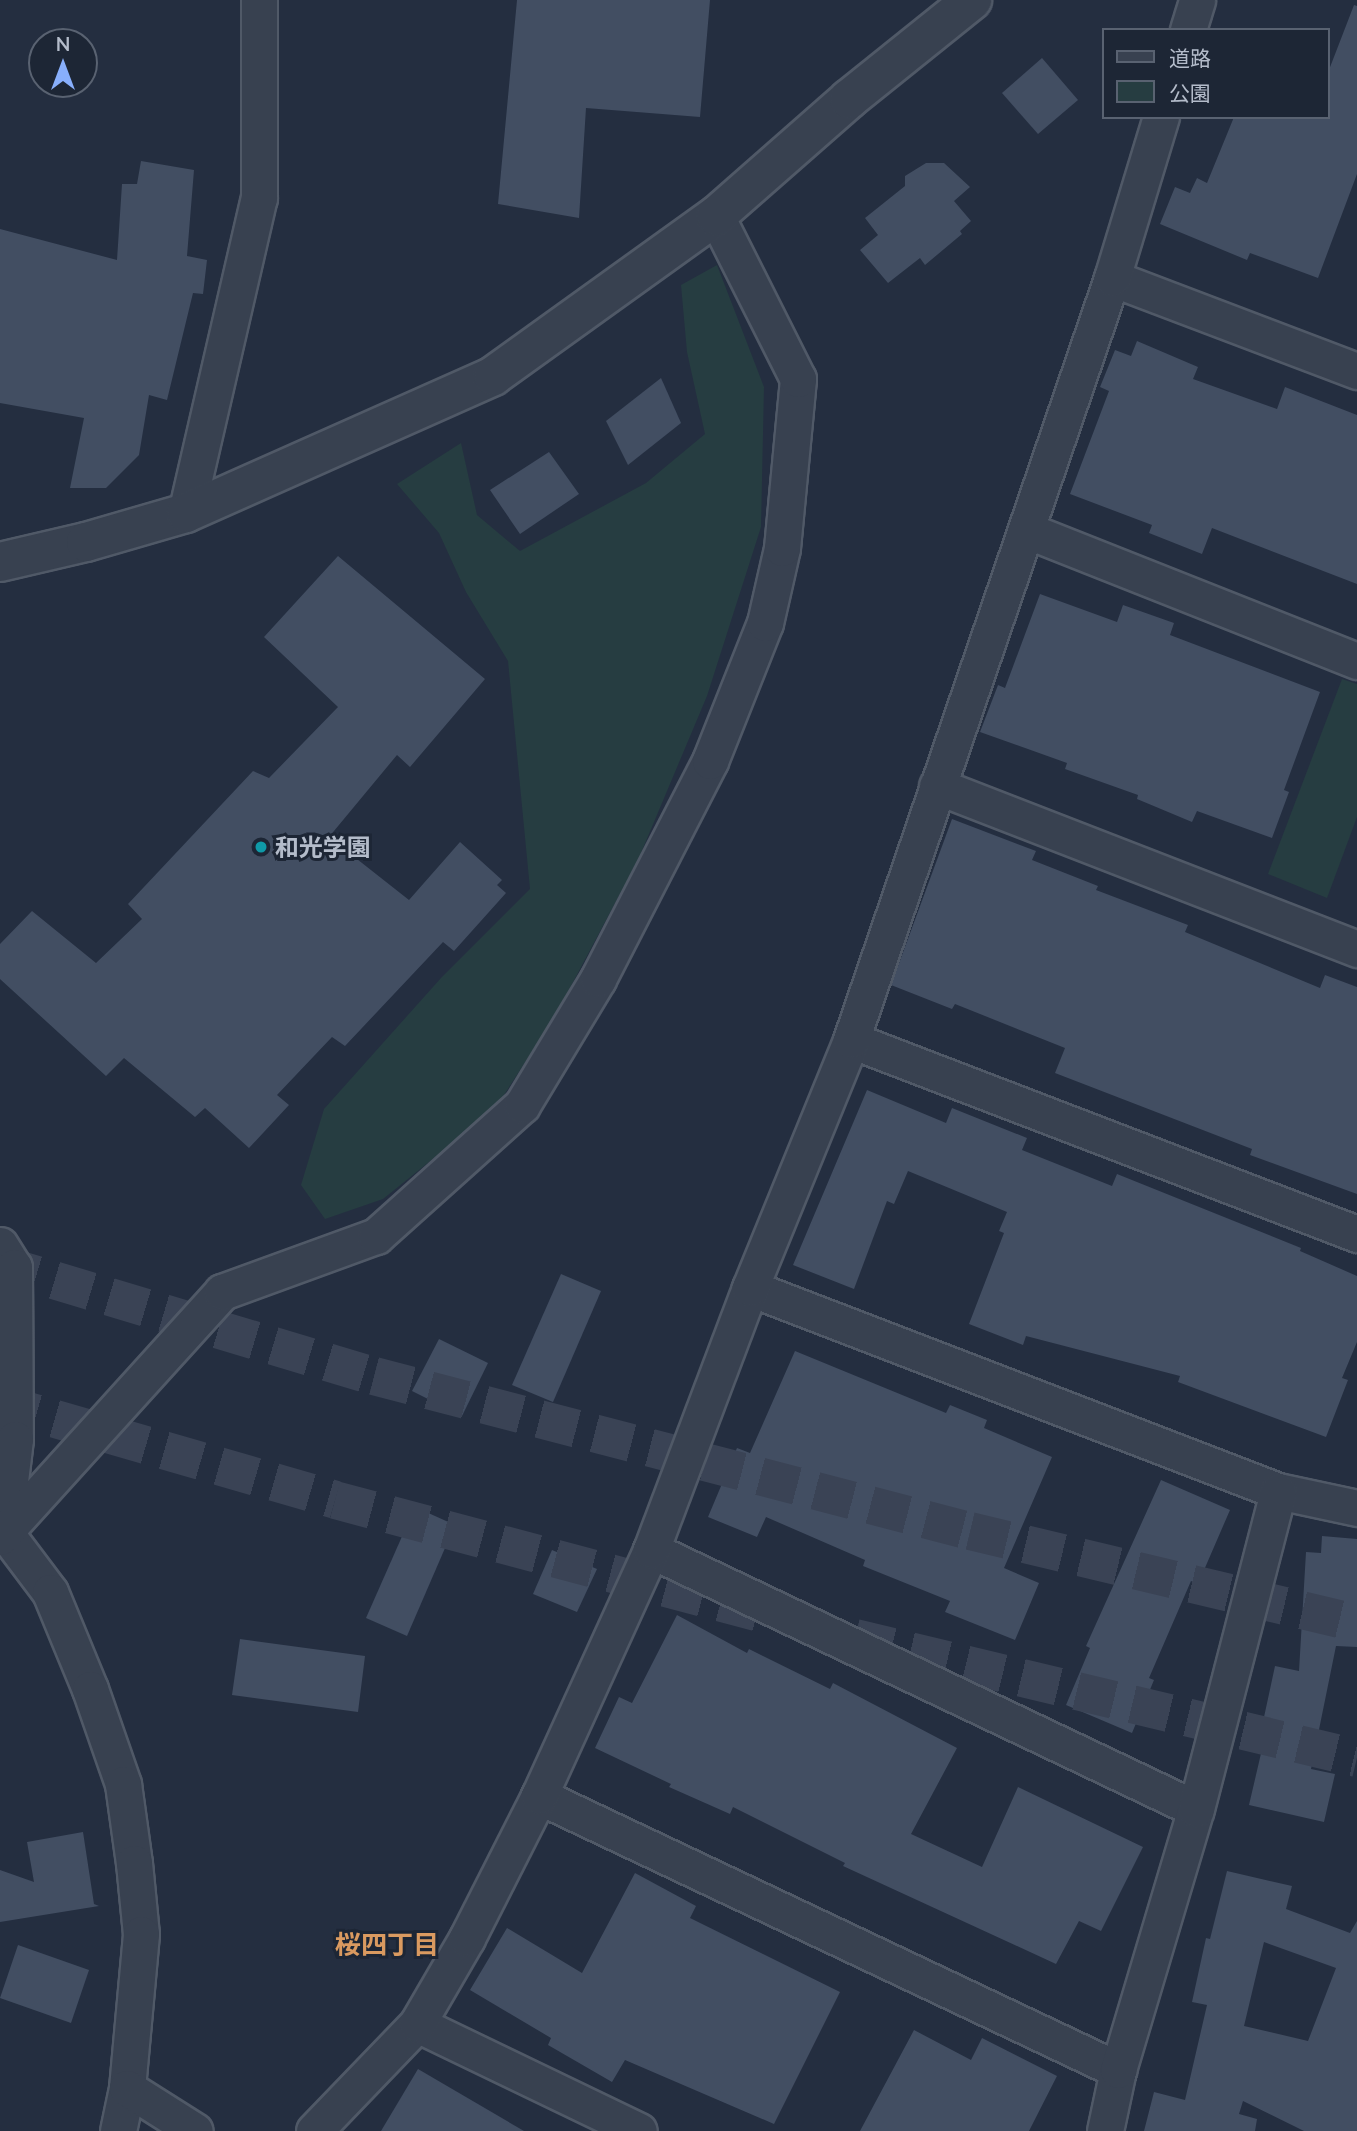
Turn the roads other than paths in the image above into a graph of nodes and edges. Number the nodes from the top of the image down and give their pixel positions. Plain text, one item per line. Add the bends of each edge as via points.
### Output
1 (259, 0) edge
2 (972, 0) edge
3 (1197, 0) edge
4 (1189, 28) edge
5 (1160, 119) edge
6 (716, 216) junction
7 (1112, 278) junction
8 (1355, 363) edge
9 (186, 513) junction
10 (1026, 530) junction
11 (0, 562) edge
12 (1357, 661) edge
13 (937, 786) junction
14 (1357, 949) edge
15 (850, 1040) junction
16 (1357, 1234) edge
17 (0, 1245) edge
18 (750, 1288) junction
19 (1278, 1491) junction
20 (1357, 1508) edge
21 (2, 1534) edge
22 (651, 1550) junction
23 (539, 1796) junction
24 (1196, 1809) junction
25 (417, 2024) junction
26 (1118, 2070) junction
27 (127, 2088) junction
28 (118, 2131) edge
29 (195, 2131) edge
30 (314, 2131) edge
31 (639, 2131) edge
32 (1105, 2131) edge

1 - 9 street via 259,198
2 - 6 street via 849,99
3 - 4 street
5 - 7 street
6 - 9 street via 493,376
6 - 21 street via 798,379 782,548 765,623 710,761 598,979 522,1105 376,1236 222,1292
7 - 8 street
7 - 10 street
9 - 11 street
10 - 12 street
10 - 13 street
13 - 14 street
13 - 15 street
15 - 16 street
15 - 18 street
17 - 21 street via 14,1267 15,1439
18 - 19 street
18 - 22 street
19 - 20 street
19 - 24 street
21 - 27 street via 50,1592 124,1784 141,1934
22 - 23 street
22 - 24 street
23 - 25 street via 467,1938
23 - 26 street
24 - 26 street
25 - 30 street
25 - 31 street
26 - 32 street
27 - 28 street
27 - 29 street

